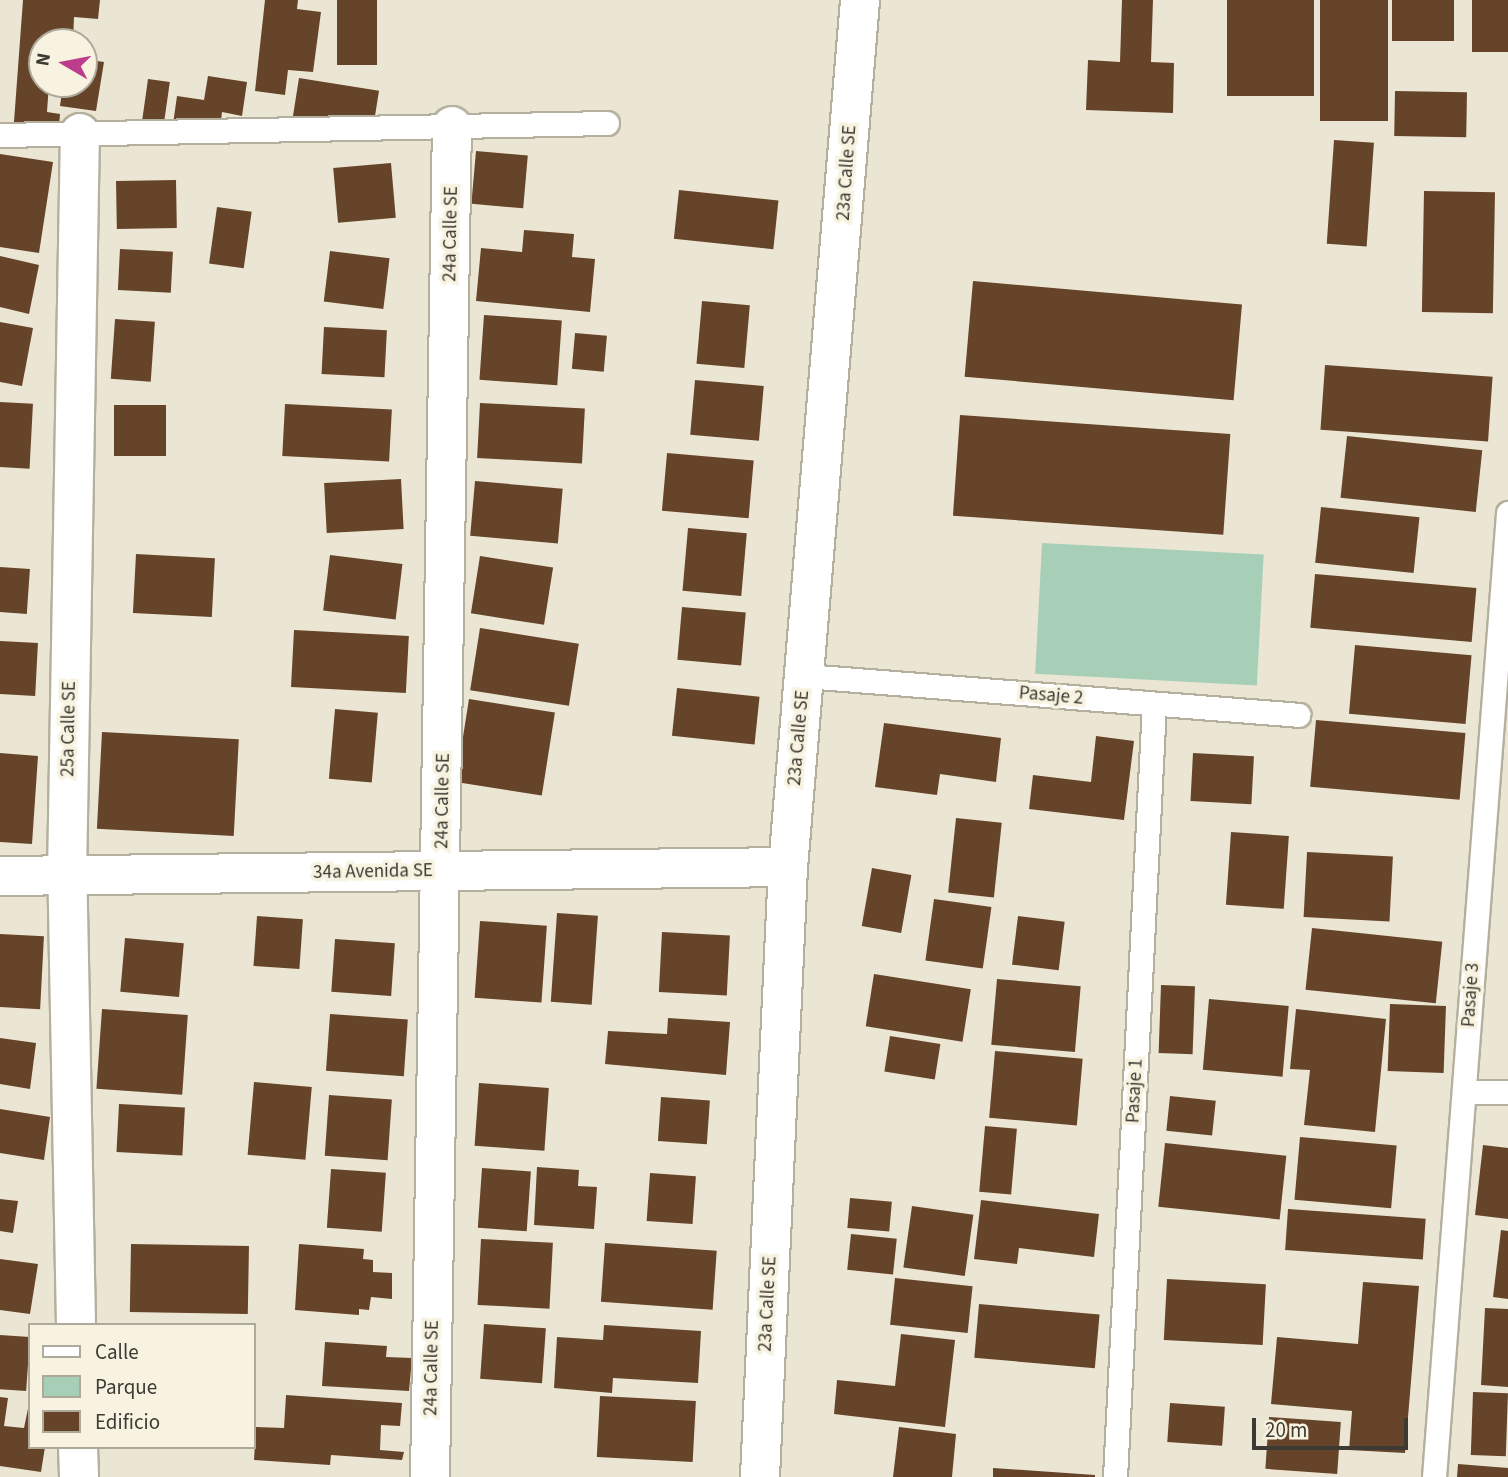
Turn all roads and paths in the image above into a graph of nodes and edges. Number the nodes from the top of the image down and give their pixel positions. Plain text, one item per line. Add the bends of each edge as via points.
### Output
1 (860, 0) edge
2 (607, 123) dead end
3 (452, 126) junction
4 (80, 133) junction
5 (0, 135) edge
6 (1508, 513) edge
7 (1505, 575) edge
8 (804, 676) junction
9 (1154, 704) junction
10 (1298, 715) dead end
11 (788, 867) junction
12 (442, 871) junction
13 (67, 875) junction
14 (0, 876) edge
15 (1464, 1092) junction
16 (1508, 1092) edge
17 (76, 1323) edge
18 (78, 1449) edge
19 (79, 1477) edge
20 (430, 1477) edge
21 (760, 1477) edge
22 (1115, 1477) edge
23 (1434, 1477) edge

1 - 8 street, 23a Calle SE
2 - 3 lane
3 - 4 lane
3 - 12 street, 24a Calle SE
4 - 5 lane
4 - 13 street, 25a Calle SE
6 - 7 lane, Pasaje 3
7 - 15 lane, Pasaje 3
8 - 9 lane, Pasaje 2
8 - 11 street, 23a Calle SE
9 - 10 lane, Pasaje 2
9 - 22 lane, Pasaje 1
11 - 12 street, 34a Avenida SE
11 - 21 street, 23a Calle SE
12 - 13 street, 34a Avenida SE
12 - 20 street, 24a Calle SE
13 - 14 street, 34a Avenida SE
13 - 17 street, 25a Calle SE
15 - 16 lane
15 - 23 lane, Pasaje 3
18 - 19 street

